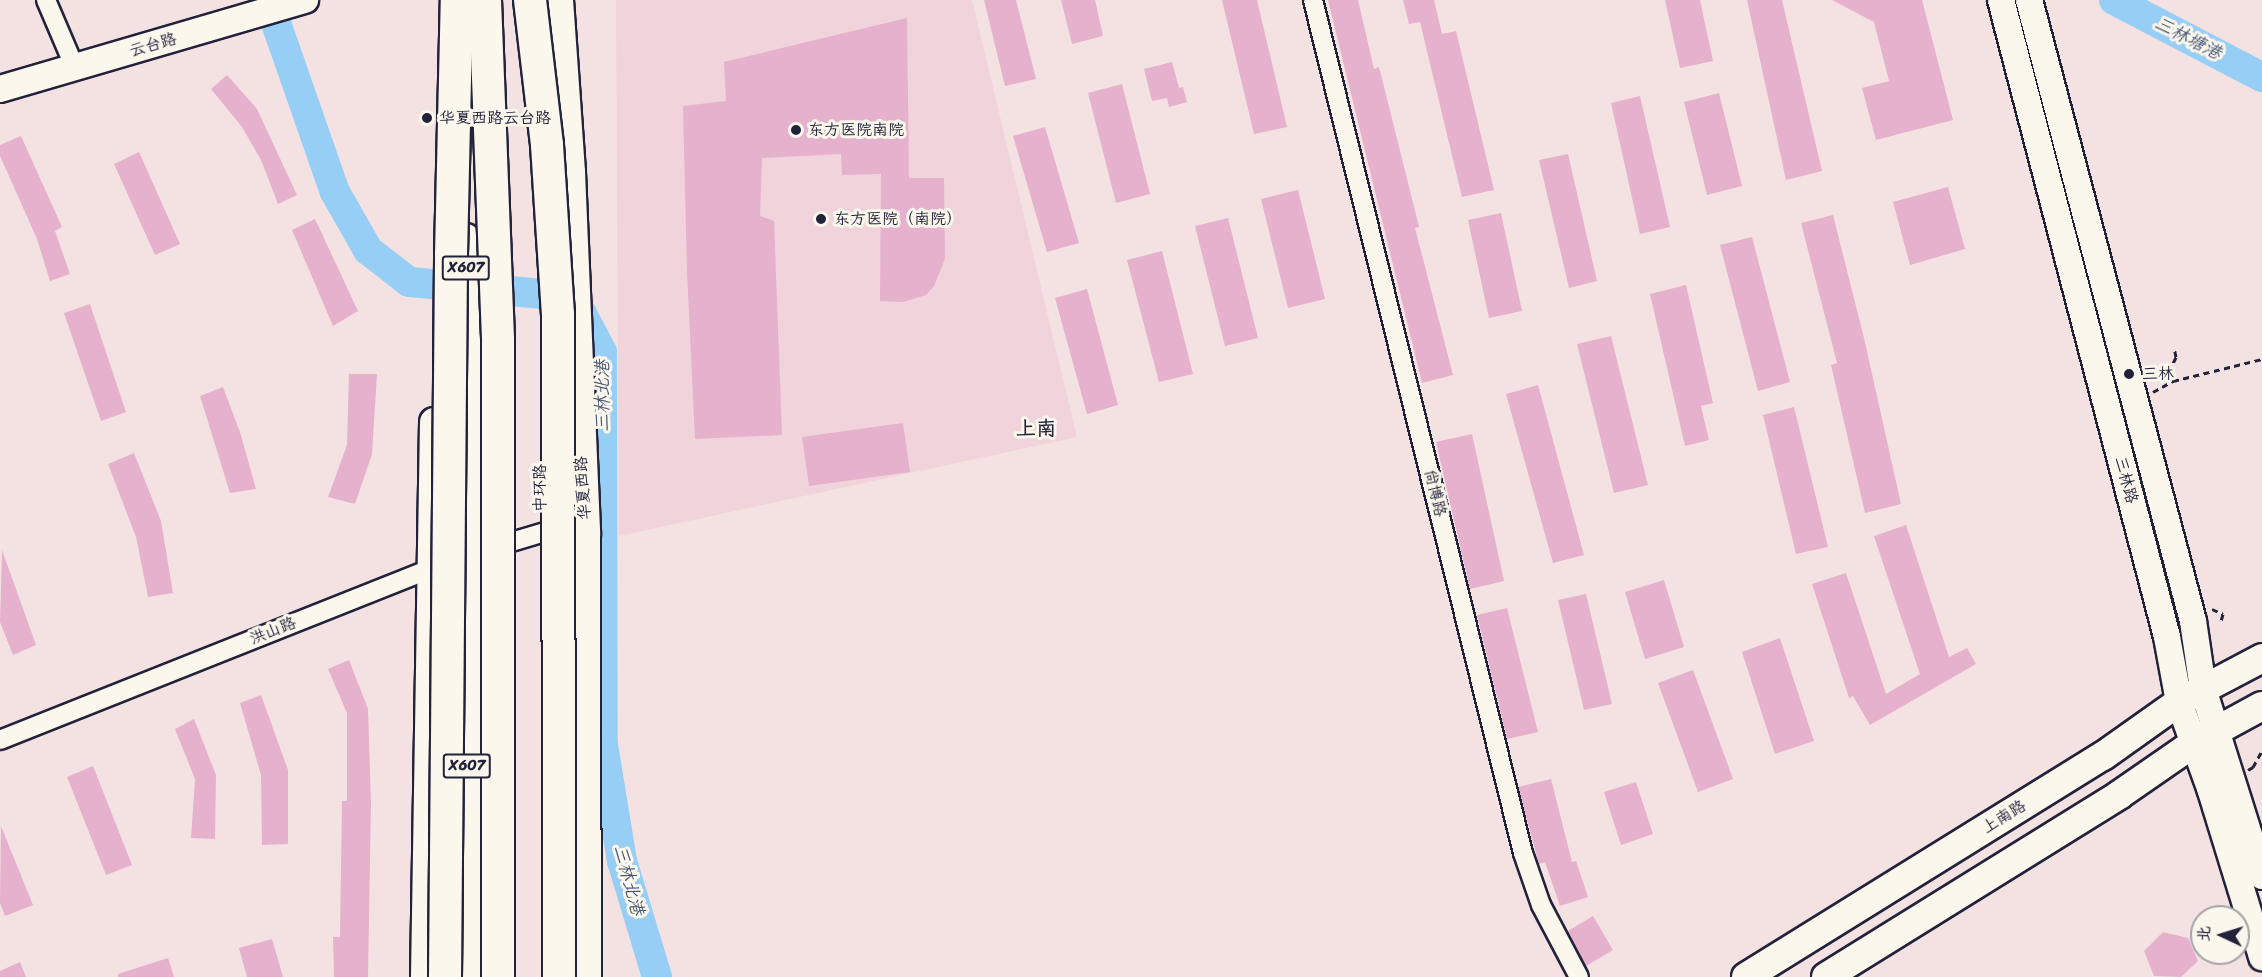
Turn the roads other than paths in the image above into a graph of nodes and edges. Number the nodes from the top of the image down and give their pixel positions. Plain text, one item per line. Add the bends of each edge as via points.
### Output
1 (46, 0) edge
2 (305, 0) edge
3 (444, 0) edge
4 (449, 0) edge
5 (457, 0) edge
6 (485, 0) edge
7 (529, 0) edge
8 (549, 0) edge
9 (559, 0) edge
10 (1313, 0) edge
11 (2001, 0) edge
12 (2028, 0) edge
13 (75, 68) junction
14 (0, 89) edge
15 (452, 179) junction
16 (548, 531) junction
17 (469, 555) junction
18 (432, 568) junction
19 (2262, 658) edge
20 (2191, 695) junction
21 (2262, 706) edge
22 (2205, 738) junction
23 (0, 740) edge
24 (2262, 876) edge
25 (2262, 957) edge
26 (425, 977) edge
27 (445, 977) edge
28 (466, 977) edge
29 (498, 977) edge
30 (538, 977) edge
31 (545, 977) edge
32 (559, 977) edge
33 (587, 977) edge
34 (1579, 977) edge
35 (1746, 977) edge
36 (1826, 977) edge

1 - 13 street
2 - 13 main road, 云台路
3 - 15 main road
4 - 15 main road, X607
5 - 27 highway, bridge
6 - 29 highway, bridge via 498,340
7 - 30 highway, 中环路, bridge via 541,296
7 - 32 highway, bridge via 547,145 558,314
8 - 16 main road, 华夏西路, bridge via 544,55 551,319
9 - 33 main road, 华夏西路 via 571,172 586,535
10 - 34 street, 尚博路 via 1523,853 1541,905
11 - 20 main road, 三林路 via 2167,637
12 - 20 main road, 三林路 via 2193,621
13 - 14 main road, 云台路
15 - 17 main road, X607 via 469,359
15 - 18 main road via 435,348
16 - 17 street, 洪山路
16 - 31 main road, 华夏西路
17 - 18 street, 洪山路
17 - 28 main road, X607
18 - 23 street, 洪山路
18 - 26 main road
19 - 20 main road, 上南路
20 - 22 main road, 三林路
20 - 35 main road, 上南路 via 2103,756
21 - 22 main road
22 - 24 main road, 三林路
22 - 25 main road, 三林路 via 2211,791
22 - 36 main road

